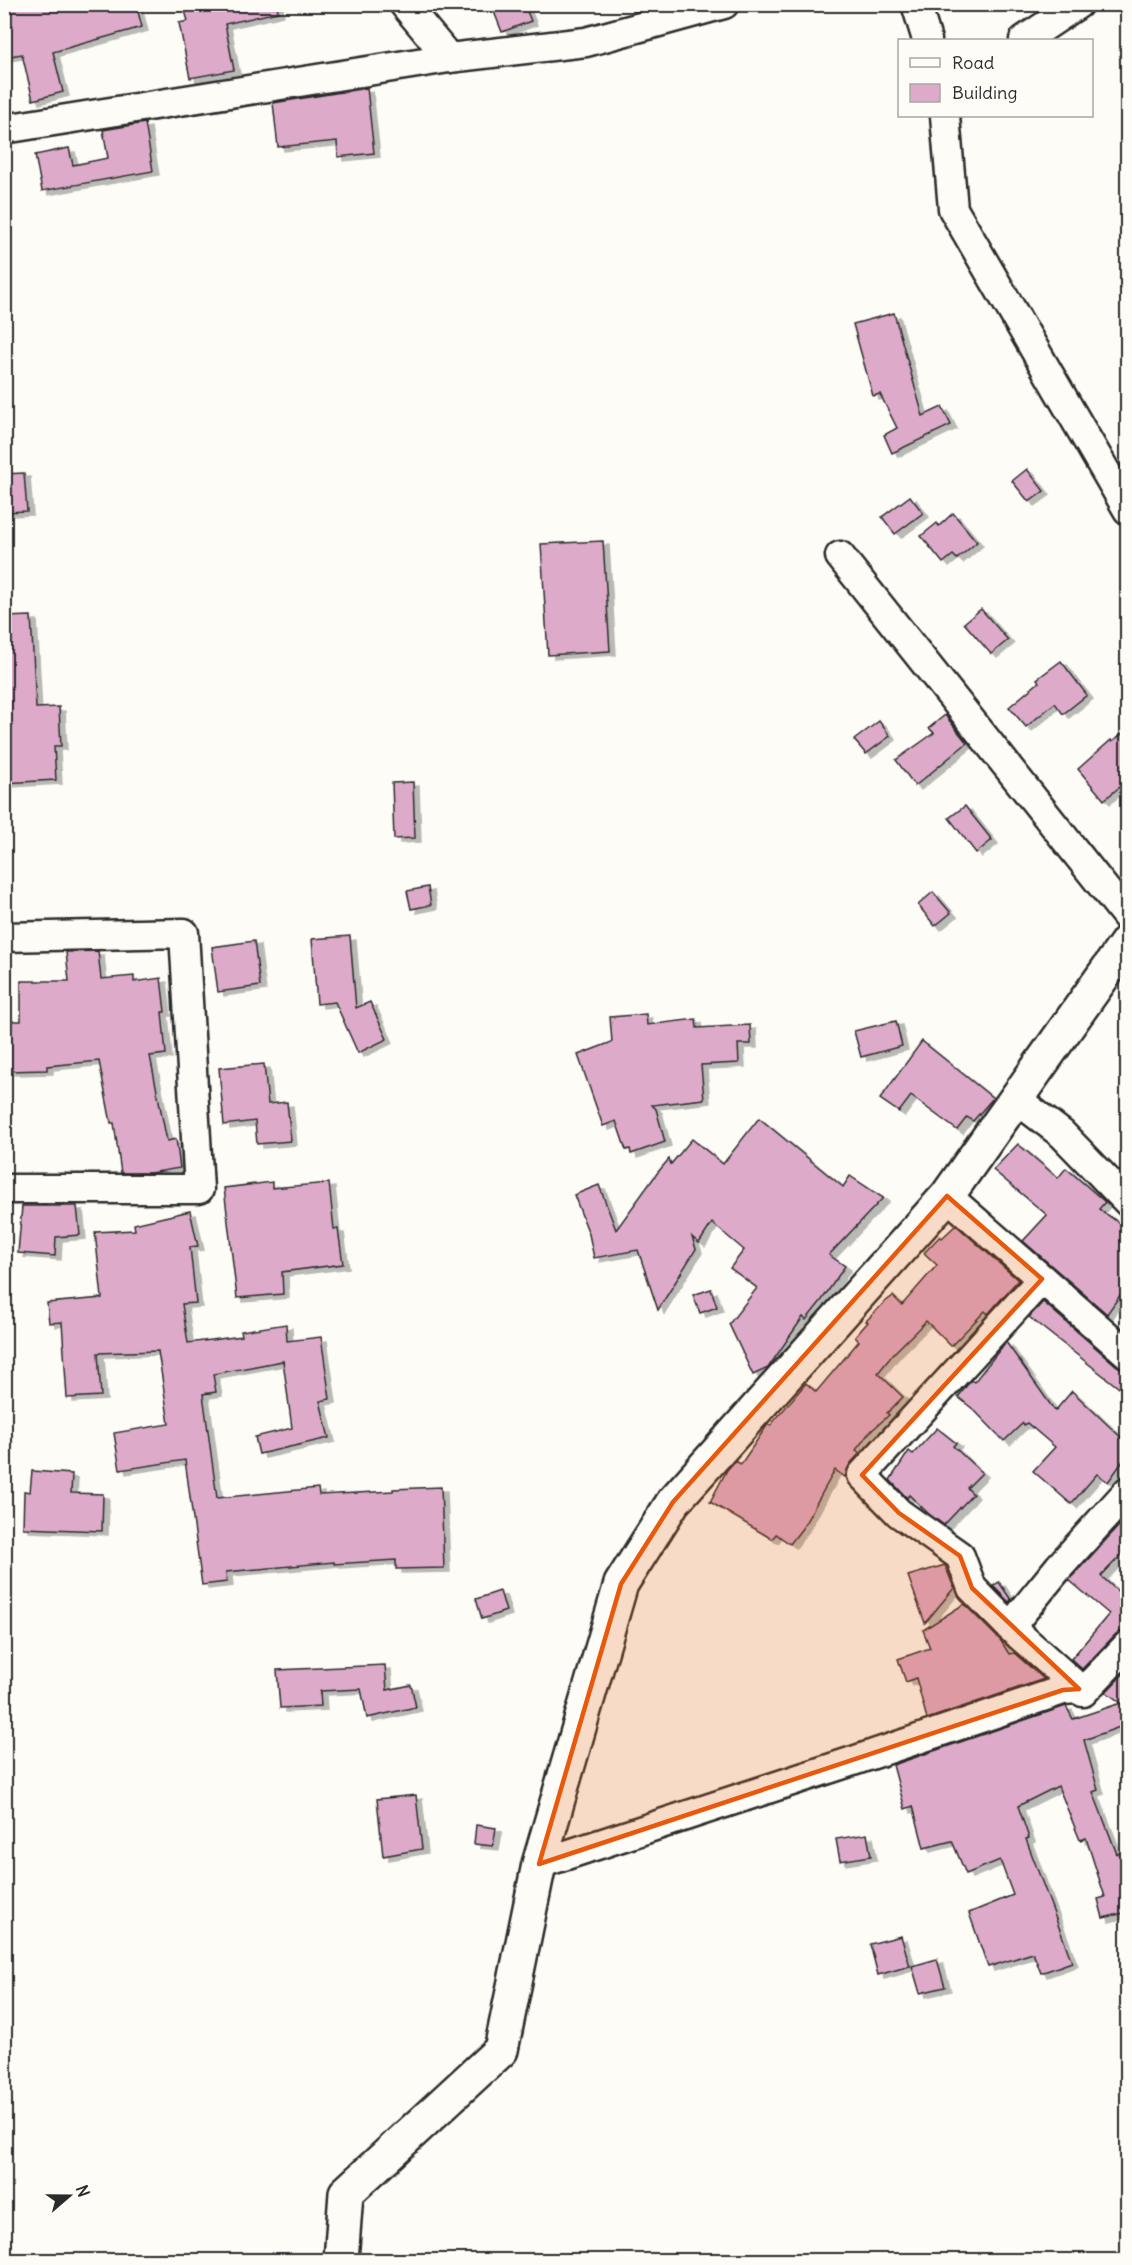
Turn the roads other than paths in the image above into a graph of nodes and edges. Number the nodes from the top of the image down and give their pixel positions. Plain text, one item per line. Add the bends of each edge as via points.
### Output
1 (404, 4) edge
2 (724, 4) edge
3 (916, 4) edge
4 (1078, 4) edge
5 (927, 39) edge
6 (1026, 39) edge
7 (449, 58) junction
8 (945, 117) edge
9 (4, 129) edge
10 (1128, 510) edge
11 (840, 556) dead end
12 (1128, 918) edge
13 (4, 937) edge
14 (1128, 940) edge
15 (1016, 1099) junction
16 (4, 1189) edge
17 (947, 1196) junction
18 (1128, 1202) edge
19 (1042, 1279) junction
20 (1128, 1354) edge
21 (1128, 1491) edge
22 (1010, 1627) junction
23 (1128, 1645) edge
24 (1079, 1689) junction
25 (539, 1864) junction
26 (341, 2260) edge

1 - 7 street
2 - 7 street via 586,42
3 - 5 street
4 - 6 street
7 - 9 street
8 - 10 street via 953,209
11 - 12 street
13 - 16 street via 184,933 199,1189
14 - 15 main road
15 - 17 main road
15 - 18 street via 1062,1134
17 - 19 street
17 - 25 main road via 673,1502 621,1584
19 - 20 street
19 - 22 street via 862,1475 899,1513 960,1556 972,1588
21 - 22 street
22 - 24 street
23 - 24 street via 1083,1692
24 - 25 street via 1063,1690
25 - 26 main road via 501,2050 346,2193

